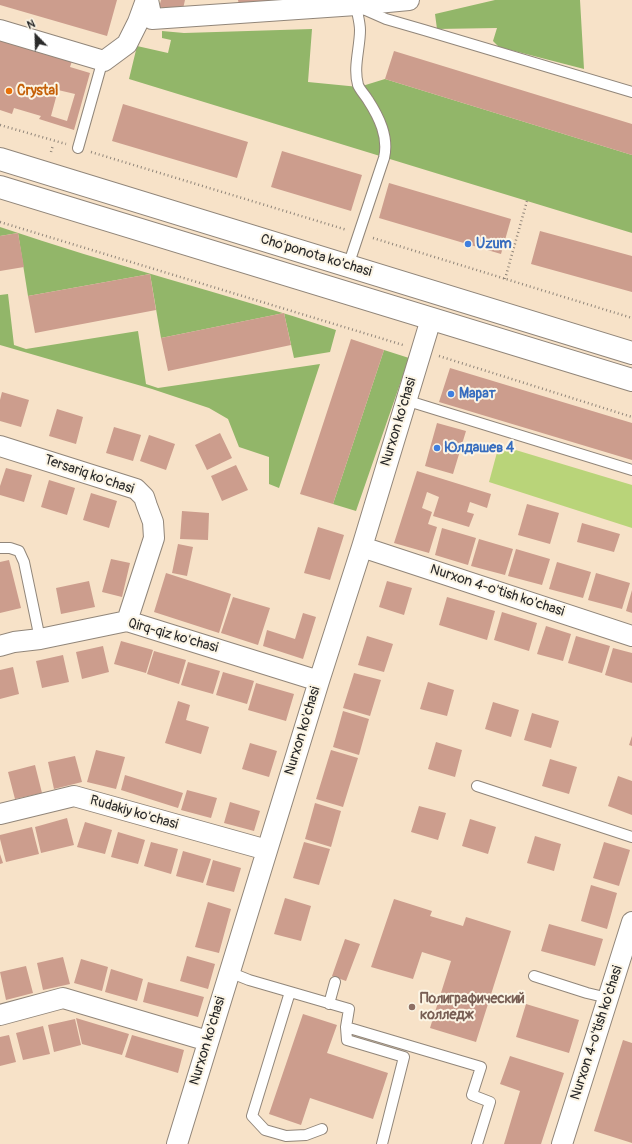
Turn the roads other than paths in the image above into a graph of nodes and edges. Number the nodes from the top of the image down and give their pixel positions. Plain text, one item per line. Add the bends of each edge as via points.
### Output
1 (409, 0) edge
2 (356, 5) junction
3 (146, 10) edge
4 (386, 11) junction
5 (0, 30) edge
6 (104, 61) junction
7 (632, 92) edge
8 (78, 148) road end
9 (0, 159) edge
10 (0, 187) edge
11 (348, 266) junction
12 (439, 294) junction
13 (431, 319) junction
14 (632, 353) edge
15 (632, 380) edge
16 (406, 400) junction
17 (0, 446) edge
18 (632, 470) edge
19 (362, 547) junction
20 (0, 548) edge
21 (127, 621) junction
22 (632, 636) edge
23 (40, 639) junction
24 (0, 646) edge
25 (319, 681) junction
26 (477, 786) dead end
27 (0, 814) edge
28 (632, 837) edge
29 (267, 850) junction
30 (632, 922) edge
31 (229, 972) junction
32 (534, 976) dead end
33 (335, 982) dead end
34 (290, 992) junction
35 (608, 998) junction
36 (329, 1004) junction
37 (0, 1015) edge
38 (346, 1027) junction
39 (208, 1041) junction
40 (322, 1129) dead end
41 (177, 1144) edge
42 (382, 1144) edge
43 (477, 1144) edge
44 (562, 1144) edge

1 - 4 street
2 - 3 street
2 - 4 street
2 - 11 lane via 360,30 357,80 378,118 385,146 384,158
3 - 6 street via 127,44
4 - 7 lane via 432,32
5 - 6 street
6 - 8 lane
9 - 11 main road, Cho'ponota ko'chasi
10 - 13 main road, Cho'ponota ko'chasi
11 - 12 main road, Cho'ponota ko'chasi
12 - 13 main road
12 - 14 main road, Cho'ponota ko'chasi
13 - 15 main road, Cho'ponota ko'chasi
13 - 16 street, Nurxon ko'chasi
16 - 18 lane
16 - 19 street, Nurxon ko'chasi
17 - 21 street, Tersariq ko'chasi via 136,488 144,497 153,522 154,538
19 - 22 street, Nurxon 4-o'tish ko'chasi
19 - 25 street, Nurxon ko'chasi
20 - 23 lane via 19,551 24,562
21 - 23 street, Qirq-qiz ko'chasi
21 - 25 street, Qirq-qiz ko'chasi
23 - 24 street, Qirq-qiz ko'chasi
25 - 29 street, Nurxon ko'chasi
26 - 28 lane
27 - 29 street, Rudakiy ko'chasi via 74,796
29 - 31 street, Nurxon ko'chasi
30 - 35 street, Nurxon 4-o'tish ko'chasi
31 - 34 lane
31 - 39 street, Nurxon ko'chasi
32 - 35 lane
33 - 36 lane
34 - 36 lane
34 - 40 lane via 252,1116 265,1130 286,1136 306,1135
35 - 44 street, Nurxon 4-o'tish ko'chasi
36 - 38 lane via 349,1009
37 - 39 street via 63,998
38 - 42 lane via 347,1040 404,1057
38 - 43 lane via 481,1067 472,1095 490,1102
39 - 41 street, Nurxon ko'chasi

